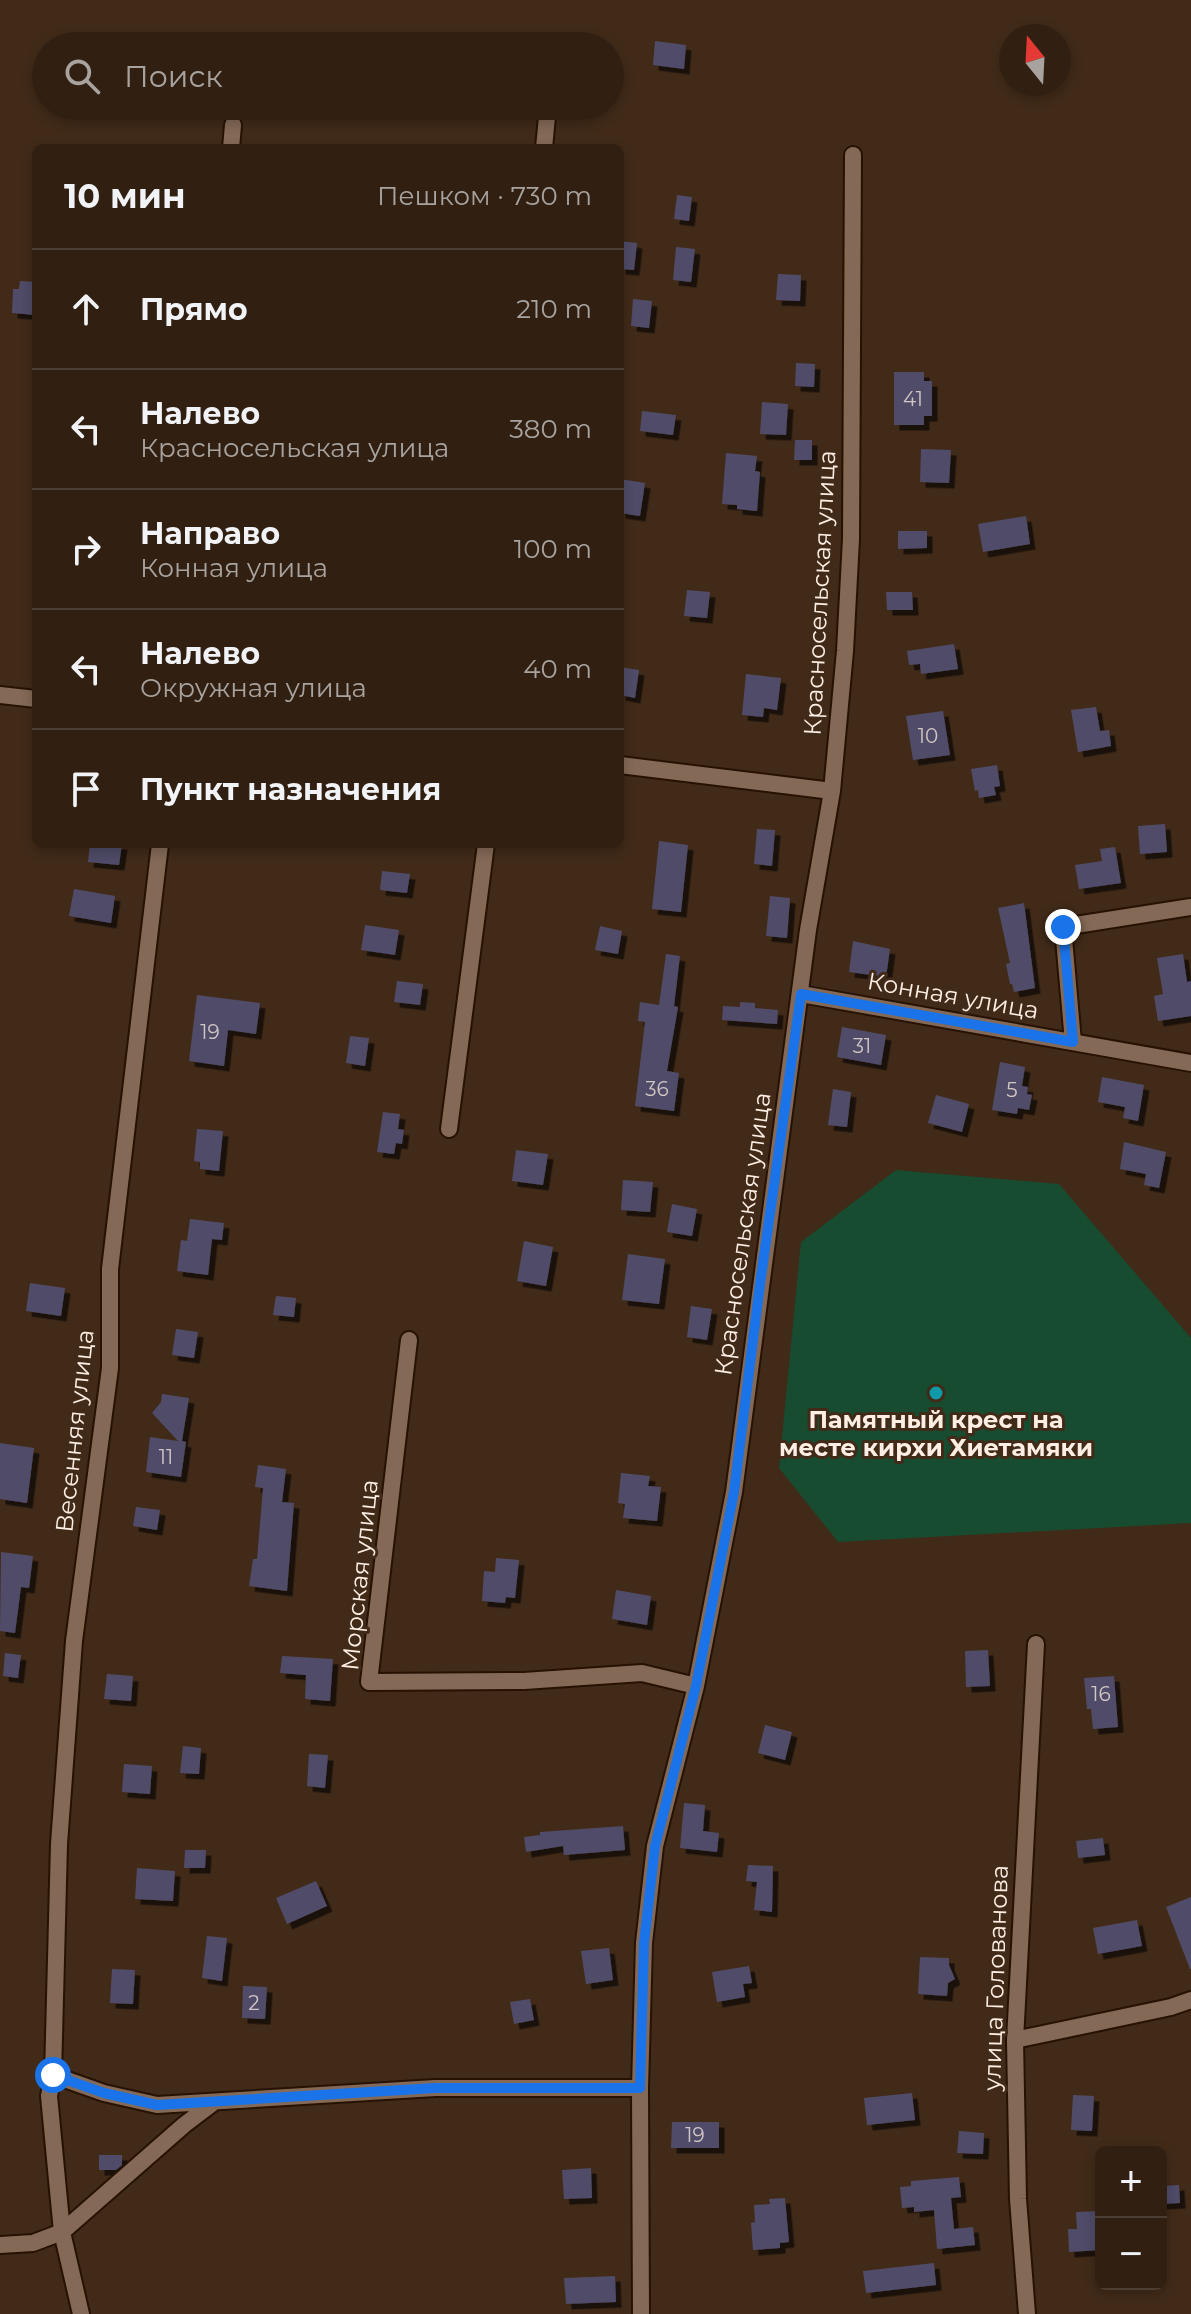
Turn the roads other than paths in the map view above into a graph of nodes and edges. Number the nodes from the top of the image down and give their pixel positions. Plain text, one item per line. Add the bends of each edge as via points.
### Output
1 (547, 120) edge
2 (233, 125) dead end
3 (231, 144) edge
4 (544, 144) edge
5 (853, 155) dead end
6 (0, 695) edge
7 (32, 699) edge
8 (624, 765) edge
9 (832, 791) junction
10 (160, 848) edge
11 (485, 848) edge
12 (1191, 907) edge
13 (801, 994) junction
14 (1073, 1042) junction
15 (1191, 1063) edge
16 (449, 1129) dead end
17 (409, 1340) dead end
18 (1036, 1644) dead end
19 (696, 1686) junction
20 (1191, 2000) edge
21 (1015, 2040) junction
22 (53, 2075) junction
23 (640, 2088) junction
24 (213, 2103) junction
25 (62, 2232) junction
26 (0, 2245) edge
27 (81, 2314) edge
28 (641, 2314) edge
29 (1027, 2314) edge

1 - 4 street
2 - 3 street
5 - 9 street, Красносельская улица via 851,539
6 - 7 street
8 - 9 street
9 - 13 street, Красносельская улица
10 - 22 street, Весенняя улица via 110,1269 110,1368 74,1641 59,1844
11 - 16 street
12 - 14 street via 1063,927
13 - 14 street, Конная улица
13 - 19 street, Красносельская улица via 734,1492
14 - 15 street, Конная улица
17 - 19 street, Морская улица via 369,1682 524,1681 642,1673
18 - 21 street, улица Голованова
19 - 23 street, Красносельская улица via 655,1846 644,1943
20 - 21 street
21 - 29 street, улица Голованова
22 - 24 street via 157,2105
22 - 25 street, Весенняя улица via 49,2096
23 - 24 street via 435,2088
23 - 28 street, Красносельская улица
24 - 25 street
25 - 26 street via 33,2243
25 - 27 street, Весенняя улица

